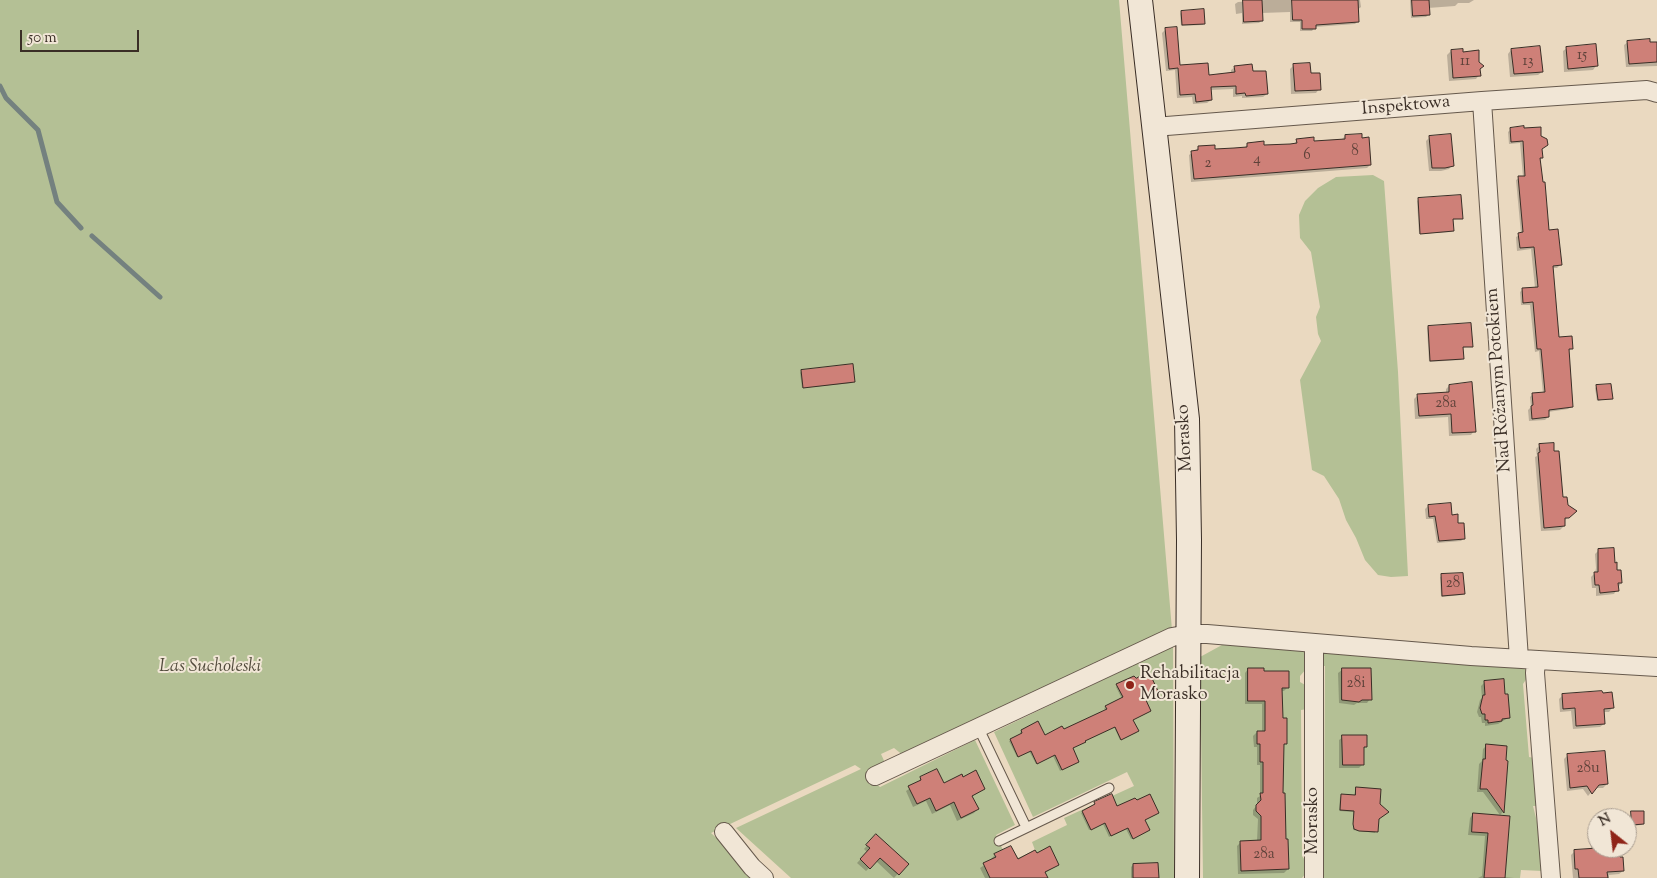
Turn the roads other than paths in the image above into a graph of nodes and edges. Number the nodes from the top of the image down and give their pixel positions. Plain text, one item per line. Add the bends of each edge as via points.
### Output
1 (1140, 0) edge
2 (1657, 93) edge
3 (1482, 100) junction
4 (1154, 127) junction
5 (1189, 634) junction
6 (1314, 644) junction
7 (1528, 659) junction
8 (1657, 667) edge
9 (978, 729) junction
10 (875, 776) dead end
11 (1109, 788) dead end
12 (1026, 827) junction
13 (724, 832) dead end
14 (999, 841) dead end
15 (764, 878) edge
16 (1187, 878) edge
17 (1314, 878) edge
18 (1551, 878) edge

1 - 4 street, Morasko
2 - 3 street, Inspektowa via 1647,90
3 - 4 street, Inspektowa
3 - 7 street, Nad Różanym Potokiem
4 - 5 street, Morasko via 1187,418
5 - 6 street
5 - 9 street via 1172,637
5 - 16 street, Morasko
6 - 7 street
6 - 17 street, Morasko
7 - 8 street
7 - 18 street via 1535,673
9 - 10 street
9 - 12 lane
11 - 12 lane
12 - 14 lane
13 - 15 street

